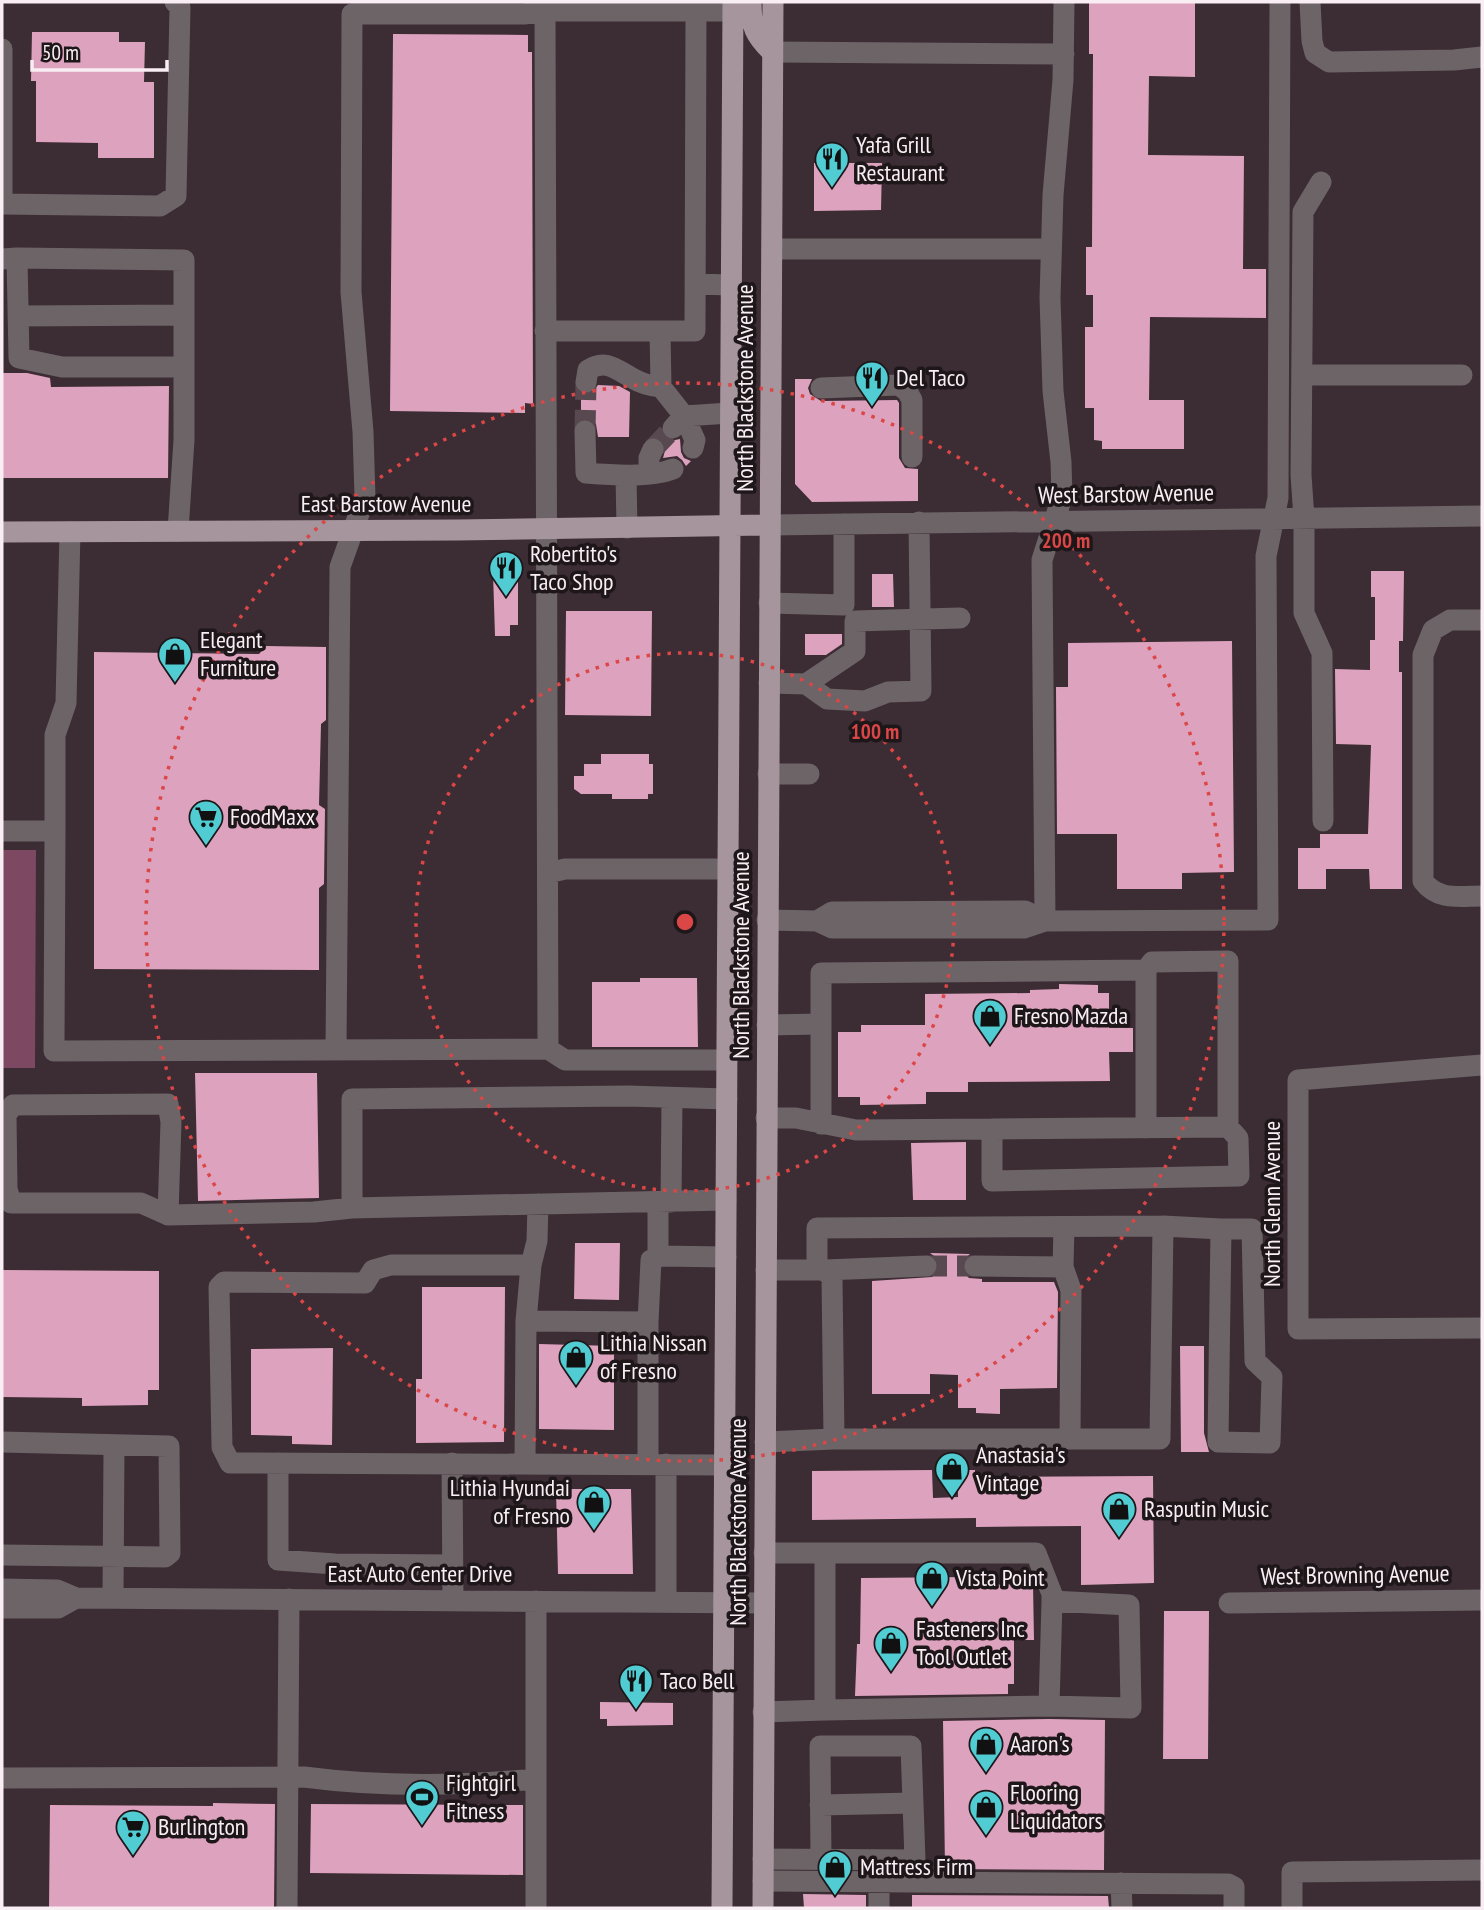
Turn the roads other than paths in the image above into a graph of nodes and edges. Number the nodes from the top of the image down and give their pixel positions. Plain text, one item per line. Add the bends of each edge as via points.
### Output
1 (175, 2) edge
2 (773, 2) edge
3 (1064, 2) edge
4 (1280, 2) edge
5 (1310, 2) edge
6 (739, 5) edge
7 (545, 11) junction
8 (696, 11) junction
9 (2, 49) edge
10 (772, 52) junction
11 (1064, 54) junction
12 (1482, 57) edge
13 (1321, 183) dead end
14 (2, 204) edge
15 (772, 249) junction
16 (1050, 249) junction
17 (9, 259) edge
18 (695, 284) junction
19 (731, 285) junction
20 (184, 315) junction
21 (18, 316) junction
22 (545, 331) junction
23 (660, 331) junction
24 (184, 367) junction
25 (1302, 375) junction
26 (1462, 375) dead end
27 (586, 382) dead end
28 (661, 387) junction
29 (821, 388) dead end
30 (730, 413) junction
31 (585, 432) tunnel mouth
32 (912, 457) dead end
33 (659, 463) tunnel mouth
34 (626, 476) junction
35 (1482, 516) edge
36 (1304, 518) junction
37 (1273, 519) junction
38 (1054, 521) junction
39 (919, 522) junction
40 (844, 524) junction
41 (770, 525) junction
42 (730, 527) junction
43 (627, 528) junction
44 (545, 529) junction
45 (178, 531) junction
46 (353, 531) junction
47 (2, 532) edge
48 (70, 532) junction
49 (769, 603) junction
50 (849, 613) junction
51 (960, 618) dead end
52 (921, 619) junction
53 (1482, 620) edge
54 (769, 683) junction
55 (806, 684) junction
56 (768, 774) junction
57 (809, 774) dead end
58 (1323, 821) dead end
59 (2, 831) edge
60 (55, 831) junction
61 (728, 869) junction
62 (548, 873) junction
63 (1482, 896) edge
64 (767, 920) junction
65 (1045, 921) junction
66 (1146, 970) junction
67 (821, 1024) junction
68 (767, 1025) junction
69 (548, 1049) junction
70 (336, 1050) junction
71 (727, 1060) junction
72 (1482, 1065) edge
73 (672, 1098) junction
74 (727, 1099) junction
75 (766, 1118) junction
76 (821, 1124) junction
77 (1146, 1128) junction
78 (1228, 1128) junction
79 (992, 1129) junction
80 (726, 1200) junction
81 (664, 1202) junction
82 (538, 1204) junction
83 (352, 1208) junction
84 (168, 1215) junction
85 (1163, 1226) junction
86 (1064, 1227) junction
87 (1221, 1228) junction
88 (658, 1257) junction
89 (726, 1257) junction
90 (531, 1265) junction
91 (926, 1266) tunnel mouth
92 (975, 1266) tunnel mouth
93 (1063, 1267) junction
94 (765, 1270) junction
95 (821, 1270) junction
96 (526, 1321) junction
97 (648, 1322) junction
98 (1482, 1328) edge
99 (834, 1439) junction
100 (1070, 1439) junction
101 (2, 1442) edge
102 (765, 1442) junction
103 (114, 1446) junction
104 (278, 1463) junction
105 (452, 1464) junction
106 (525, 1464) junction
107 (657, 1464) junction
108 (725, 1465) junction
109 (764, 1553) junction
110 (825, 1553) junction
111 (2, 1555) edge
112 (113, 1556) junction
113 (278, 1560) junction
114 (452, 1564) junction
115 (2, 1589) edge
116 (76, 1598) junction
117 (113, 1598) junction
118 (283, 1599) junction
119 (453, 1600) junction
120 (1482, 1600) edge
121 (536, 1601) junction
122 (1052, 1601) junction
123 (666, 1602) junction
124 (724, 1602) junction
125 (764, 1602) junction
126 (1229, 1603) dead end
127 (2, 1608) edge
128 (1049, 1706) junction
129 (825, 1710) junction
130 (763, 1712) junction
131 (2, 1778) edge
132 (288, 1778) junction
133 (536, 1779) junction
134 (913, 1803) junction
135 (820, 1805) junction
136 (763, 1859) junction
137 (821, 1859) junction
138 (1482, 1870) edge
139 (763, 1881) junction
140 (879, 1882) junction
141 (1122, 1883) junction
142 (286, 1908) edge
143 (536, 1908) edge
144 (722, 1908) edge
145 (762, 1908) edge
146 (878, 1908) edge
147 (1122, 1908) edge
148 (1234, 1908) edge
149 (1292, 1908) edge

1 - 14 street via 180,7 176,196 160,206
2 - 10 main road, North Blackstone Avenue
3 - 11 street
4 - 37 street via 1278,486
5 - 12 street via 1315,53 1329,62
6 - 8 street
6 - 10 main road via 751,18 756,37
6 - 19 main road, North Blackstone Avenue
7 - 8 street
7 - 22 street
7 - 46 street via 352,15 351,292 365,497
8 - 18 street
9 - 14 street
10 - 11 street
10 - 15 main road, North Blackstone Avenue
11 - 16 street
13 - 25 street via 1303,212
15 - 16 street
15 - 41 main road, North Blackstone Avenue
16 - 38 street via 1053,391 1062,497
17 - 20 street via 184,260
17 - 21 street
18 - 19 street
18 - 23 street via 695,331
19 - 30 main road, North Blackstone Avenue
20 - 21 street
20 - 24 street
21 - 24 street via 19,358 62,367
22 - 23 street
22 - 44 street
23 - 28 street
24 - 45 street
25 - 26 street
25 - 36 street
27 - 28 street via 588,370 608,365 636,381
28 - 30 street via 685,432
29 - 32 street via 899,386 907,391 912,400
30 - 42 main road, North Blackstone Avenue
31 - 34 street via 586,473
33 - 34 street
34 - 43 street
35 - 36 street, West Barstow Avenue
36 - 37 street, West Barstow Avenue
36 - 58 street via 1304,613 1322,653
37 - 38 street, West Barstow Avenue
37 - 65 street via 1266,556 1268,920
38 - 39 street, West Barstow Avenue
38 - 65 street via 1042,560
39 - 40 street, West Barstow Avenue
39 - 52 street
40 - 41 street, West Barstow Avenue
40 - 50 street
41 - 42 main road, East Barstow Avenue
41 - 49 main road, North Blackstone Avenue
42 - 43 main road, East Barstow Avenue
42 - 61 main road, North Blackstone Avenue
43 - 44 main road, East Barstow Avenue
44 - 46 main road, East Barstow Avenue
44 - 62 street
45 - 46 main road, East Barstow Avenue
45 - 48 main road, East Barstow Avenue
46 - 70 street via 340,567
47 - 48 main road, East Barstow Avenue
48 - 60 street via 66,703 55,735
49 - 50 street
49 - 54 main road, North Blackstone Avenue
50 - 52 street
50 - 55 street via 855,651
51 - 52 street
52 - 55 street via 921,691 888,692 865,701 827,699
53 - 63 street via 1450,620 1433,630 1423,655 1423,881 1431,891 1446,896
54 - 55 street
54 - 56 main road, North Blackstone Avenue
56 - 57 street
56 - 64 main road, North Blackstone Avenue
59 - 60 street
60 - 70 street via 54,1051
61 - 62 street via 565,869
61 - 71 main road, North Blackstone Avenue
62 - 69 street
64 - 65 street via 817,921 832,928 1024,928
64 - 68 main road, North Blackstone Avenue
66 - 67 street via 821,973
66 - 77 street
66 - 78 street via 1152,962 1228,961
67 - 68 street
67 - 76 street
68 - 75 main road, North Blackstone Avenue
69 - 70 street
69 - 71 street via 565,1060
71 - 74 main road, North Blackstone Avenue
72 - 98 street, North Glenn Avenue via 1298,1080 1298,1329
73 - 74 street
73 - 81 street
73 - 83 street via 352,1099
74 - 80 main road, North Blackstone Avenue
75 - 76 street
75 - 94 main road, North Blackstone Avenue
76 - 79 street via 856,1130
77 - 78 street
77 - 79 street
78 - 79 street via 1238,1138 1239,1177 992,1181
80 - 81 street
80 - 89 main road, North Blackstone Avenue
81 - 82 street
81 - 88 street
82 - 83 street
82 - 90 street
83 - 84 street
84 - 84 street via 141,1203 11,1203 6,1115 13,1105 168,1104
85 - 86 street
85 - 87 street
85 - 100 street via 1160,1439
86 - 93 street
86 - 95 street via 817,1228
87 - 87 street via 1218,1442 1270,1443 1272,1377 1255,1361 1252,1229
88 - 89 street
88 - 97 street via 651,1260
89 - 108 main road, North Blackstone Avenue
90 - 96 street
90 - 104 street via 391,1265 373,1270 365,1283 224,1282 219,1287 222,1447 229,1463
91 - 95 street
92 - 93 street
93 - 100 street via 1070,1290
94 - 95 street
94 - 102 main road, North Blackstone Avenue
95 - 99 street via 832,1278
96 - 97 street
96 - 106 street
97 - 107 street
99 - 100 street
99 - 102 street
101 - 103 street
102 - 109 main road, North Blackstone Avenue
103 - 112 street
103 - 112 street via 169,1446 170,1553 165,1557
104 - 105 street
104 - 113 street
105 - 106 street
105 - 114 street
106 - 107 street
107 - 108 street
107 - 123 street
108 - 124 main road, North Blackstone Avenue
109 - 110 street
109 - 125 main road, North Blackstone Avenue
110 - 122 street via 1036,1553
110 - 129 street
111 - 112 street
112 - 117 street
113 - 114 street
113 - 118 street
114 - 119 street
115 - 116 street, East Auto Center Drive via 57,1590
116 - 117 street, East Auto Center Drive
116 - 127 street, East Auto Center Drive via 58,1608
117 - 118 street, East Auto Center Drive
118 - 119 street, East Auto Center Drive
118 - 132 street
119 - 121 street, East Auto Center Drive
120 - 126 street, West Browning Avenue
121 - 123 street, East Auto Center Drive
121 - 133 street
122 - 128 street
122 - 128 street via 1129,1605 1131,1708
123 - 124 street, East Auto Center Drive
124 - 125 street, East Auto Center Drive
124 - 144 main road, North Blackstone Avenue
125 - 130 main road, North Blackstone Avenue
128 - 129 street
129 - 130 street
130 - 136 main road, North Blackstone Avenue
131 - 132 street
132 - 133 street via 411,1784
132 - 142 street
133 - 143 street
134 - 135 street
134 - 135 street via 911,1746 820,1746
134 - 137 street via 915,1860
135 - 137 street
136 - 137 street
136 - 139 main road, North Blackstone Avenue
138 - 149 street via 1292,1872
139 - 140 street
139 - 145 main road, North Blackstone Avenue
140 - 141 street
140 - 146 street
141 - 147 street
141 - 148 street via 1228,1884 1234,1887

